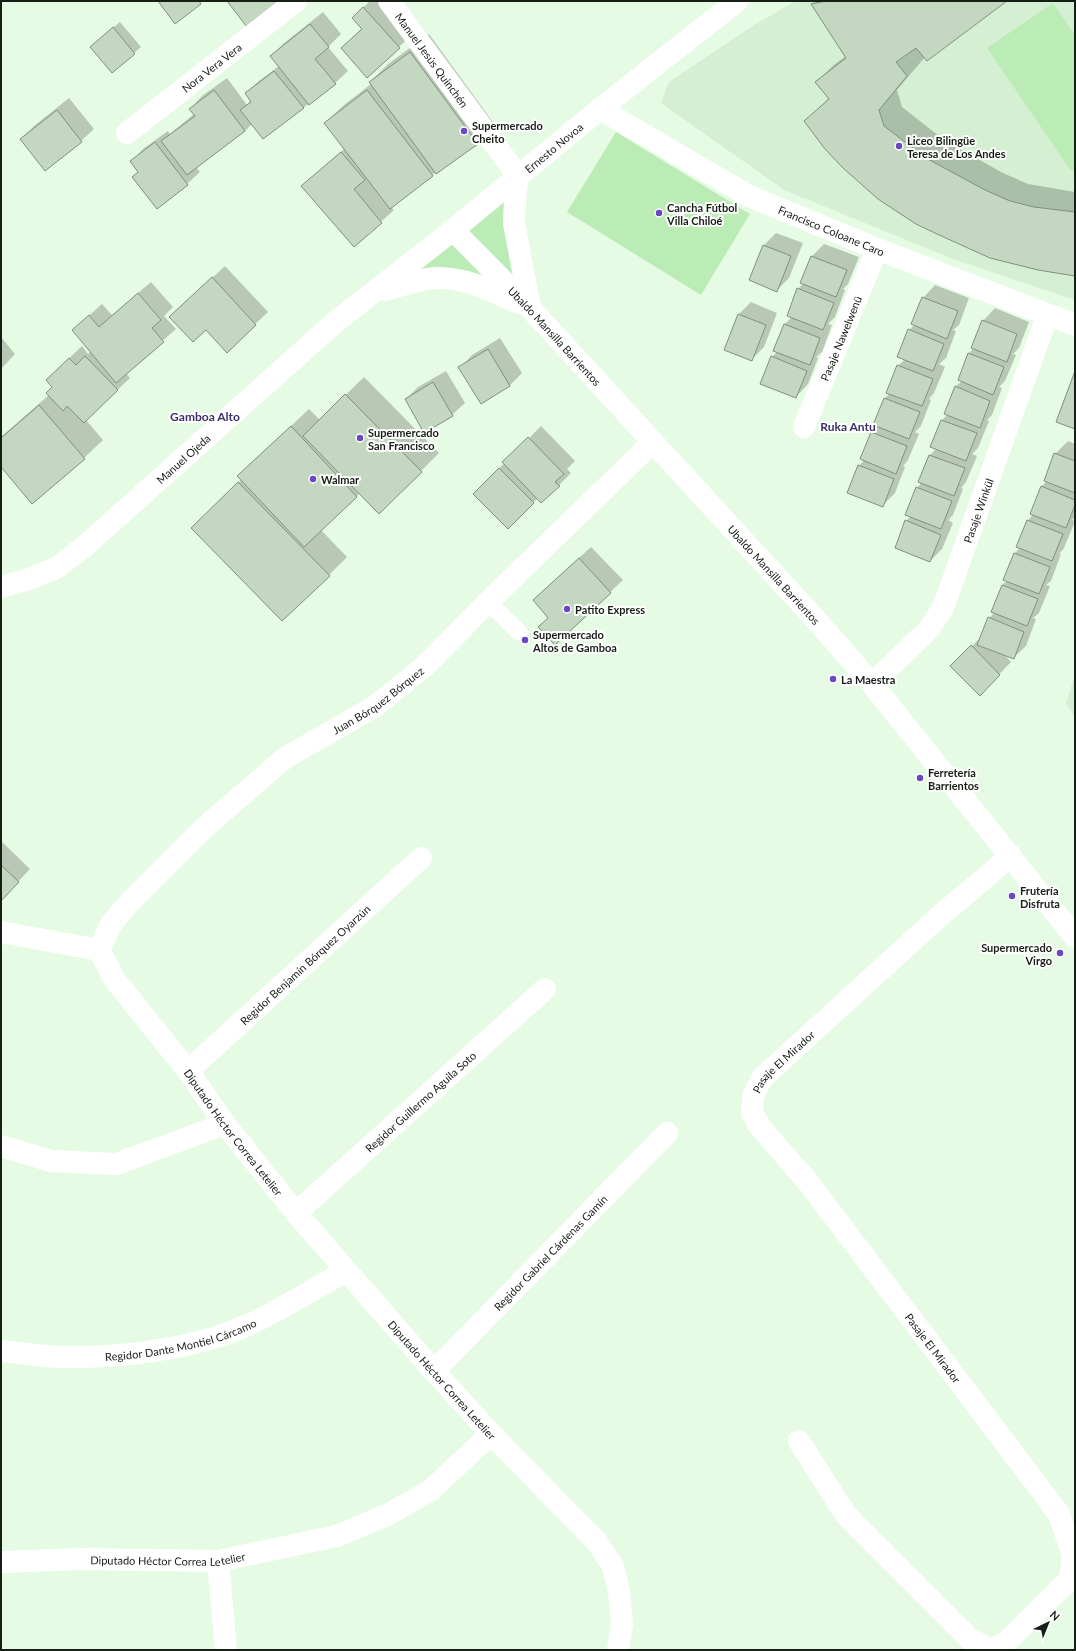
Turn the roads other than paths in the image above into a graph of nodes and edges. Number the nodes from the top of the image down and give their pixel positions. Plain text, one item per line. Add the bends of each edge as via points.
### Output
1 (296, 1) edge
2 (389, 1) edge
3 (737, 1) edge
4 (600, 109) junction
5 (127, 133) dead end
6 (518, 176) junction
7 (453, 230) junction
8 (877, 249) junction
9 (372, 296) junction
10 (530, 308) junction
11 (1047, 316) junction
12 (1075, 325) edge
13 (804, 427) dead end
14 (653, 442) junction
15 (1, 587) edge
16 (488, 602) junction
17 (519, 632) dead end
18 (872, 684) junction
19 (1011, 856) junction
20 (421, 858) dead end
21 (1, 932) edge
22 (1075, 937) edge
23 (99, 950) junction
24 (545, 989) dead end
25 (188, 1071) junction
26 (225, 1124) junction
27 (667, 1133) dead end
28 (1, 1146) edge
29 (296, 1213) junction
30 (346, 1271) junction
31 (1, 1351) edge
32 (434, 1371) junction
33 (492, 1434) junction
34 (800, 1442) dead end
35 (218, 1561) junction
36 (1, 1562) edge
37 (226, 1650) edge
38 (618, 1650) edge

1 - 5 street, Nora Vera Vera
2 - 6 street, Manuel Jesús Quinchén
3 - 4 street, Ernesto Novoa
4 - 6 street, Ernesto Novoa
4 - 8 street, Francisco Coloane Caro via 748,196
6 - 7 street, Ernesto Novoa
6 - 10 street via 514,223
7 - 9 street, Ernesto Novoa
7 - 10 street, Ubaldo Mansilla Barrientos
8 - 11 street, Francisco Coloane Caro
8 - 13 street, Pasaje Nawelwenü
9 - 10 street via 412,282 438,278 460,280 483,287
9 - 15 street, Manuel Ojeda via 333,324 79,550 56,568
10 - 14 street, Ubaldo Mansilla Barrientos
11 - 12 street, Francisco Coloane Caro
11 - 18 street, Pasaje Winkül via 943,608 928,630
14 - 16 street, Juan Bórquez Bórquez
14 - 18 street, Ubaldo Mansilla Barrientos
16 - 17 lane
16 - 23 street, Juan Bórquez Bórquez via 425,666 374,706 285,758 204,828 129,903 111,924
18 - 19 street, Ubaldo Mansilla Barrientos
19 - 22 street, Ubaldo Mansilla Barrientos
19 - 34 street, Pasaje El Mirador via 942,914 762,1078 753,1096 752,1112 760,1127 808,1182 1058,1514 1073,1556 1070,1579 1003,1645 989,1649 969,1638 846,1515
20 - 25 street, Regidor Benjamín Bórquez Oyarzún
21 - 23 street
23 - 25 street, Diputado Héctor Correa Letelier via 115,980
24 - 29 street, Regidor Guillermo Aguila Soto
25 - 26 street, Diputado Héctor Correa Letelier
26 - 28 street via 116,1164 51,1161
26 - 29 street, Diputado Héctor Correa Letelier
27 - 32 street, Regidor Gabriel Cárdenas Gamín
29 - 30 street, Diputado Héctor Correa Letelier
30 - 31 street, Regidor Dante Montiel Cárcamo via 256,1321 218,1337 174,1347 122,1354 64,1357
30 - 32 street, Diputado Héctor Correa Letelier
32 - 33 street, Diputado Héctor Correa Letelier
33 - 35 street, Diputado Héctor Correa Letelier via 431,1490 389,1514 337,1536
33 - 38 street via 597,1542 613,1566 622,1624
35 - 36 street, Diputado Héctor Correa Letelier via 81,1559
35 - 37 street

